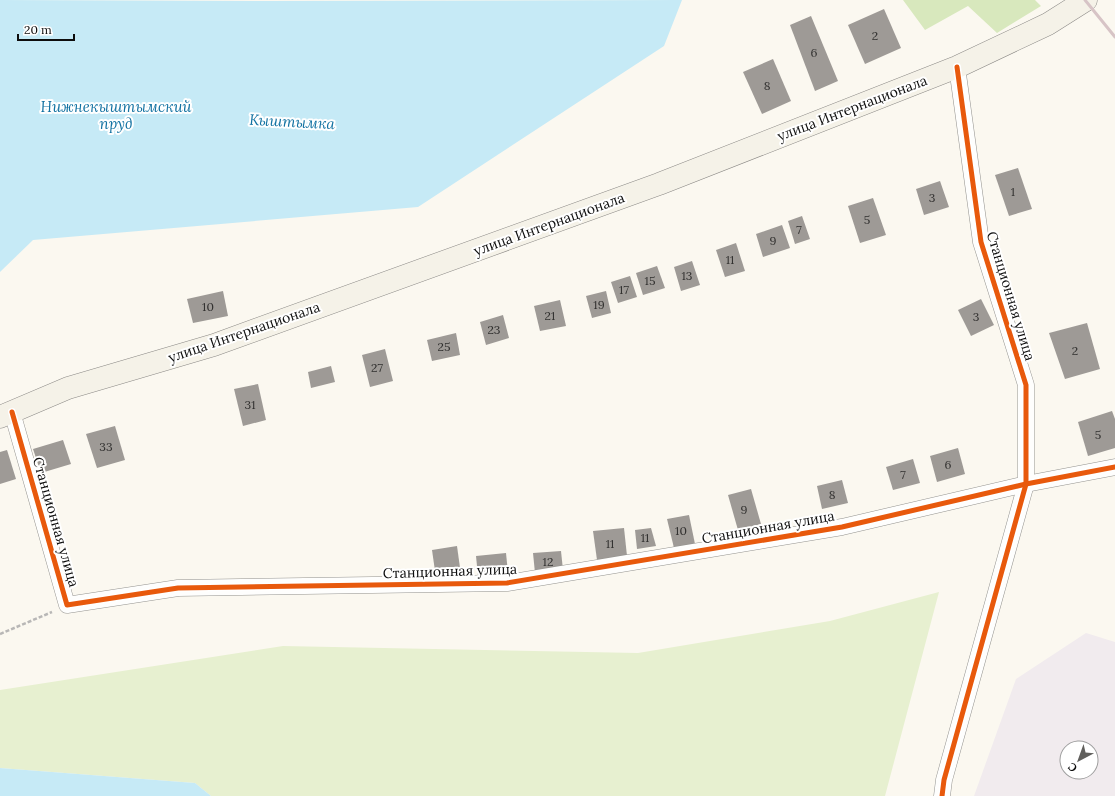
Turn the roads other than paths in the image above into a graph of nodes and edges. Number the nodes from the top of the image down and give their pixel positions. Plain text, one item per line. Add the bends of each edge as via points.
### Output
1 (1086, 0) edge
2 (957, 67) junction
3 (6, 415) edge
4 (1115, 467) edge
5 (1026, 484) junction
6 (942, 796) edge

1 - 2 main road, улица Интернационала via 1048,24
2 - 3 main road, улица Интернационала via 659,184 214,345 68,388
2 - 5 street, Станционная улица via 981,242 1026,385
3 - 5 street, Станционная улица via 67,605 178,588 507,583 842,527
4 - 5 street, Станционная улица
5 - 6 street, Станционная улица via 944,780

